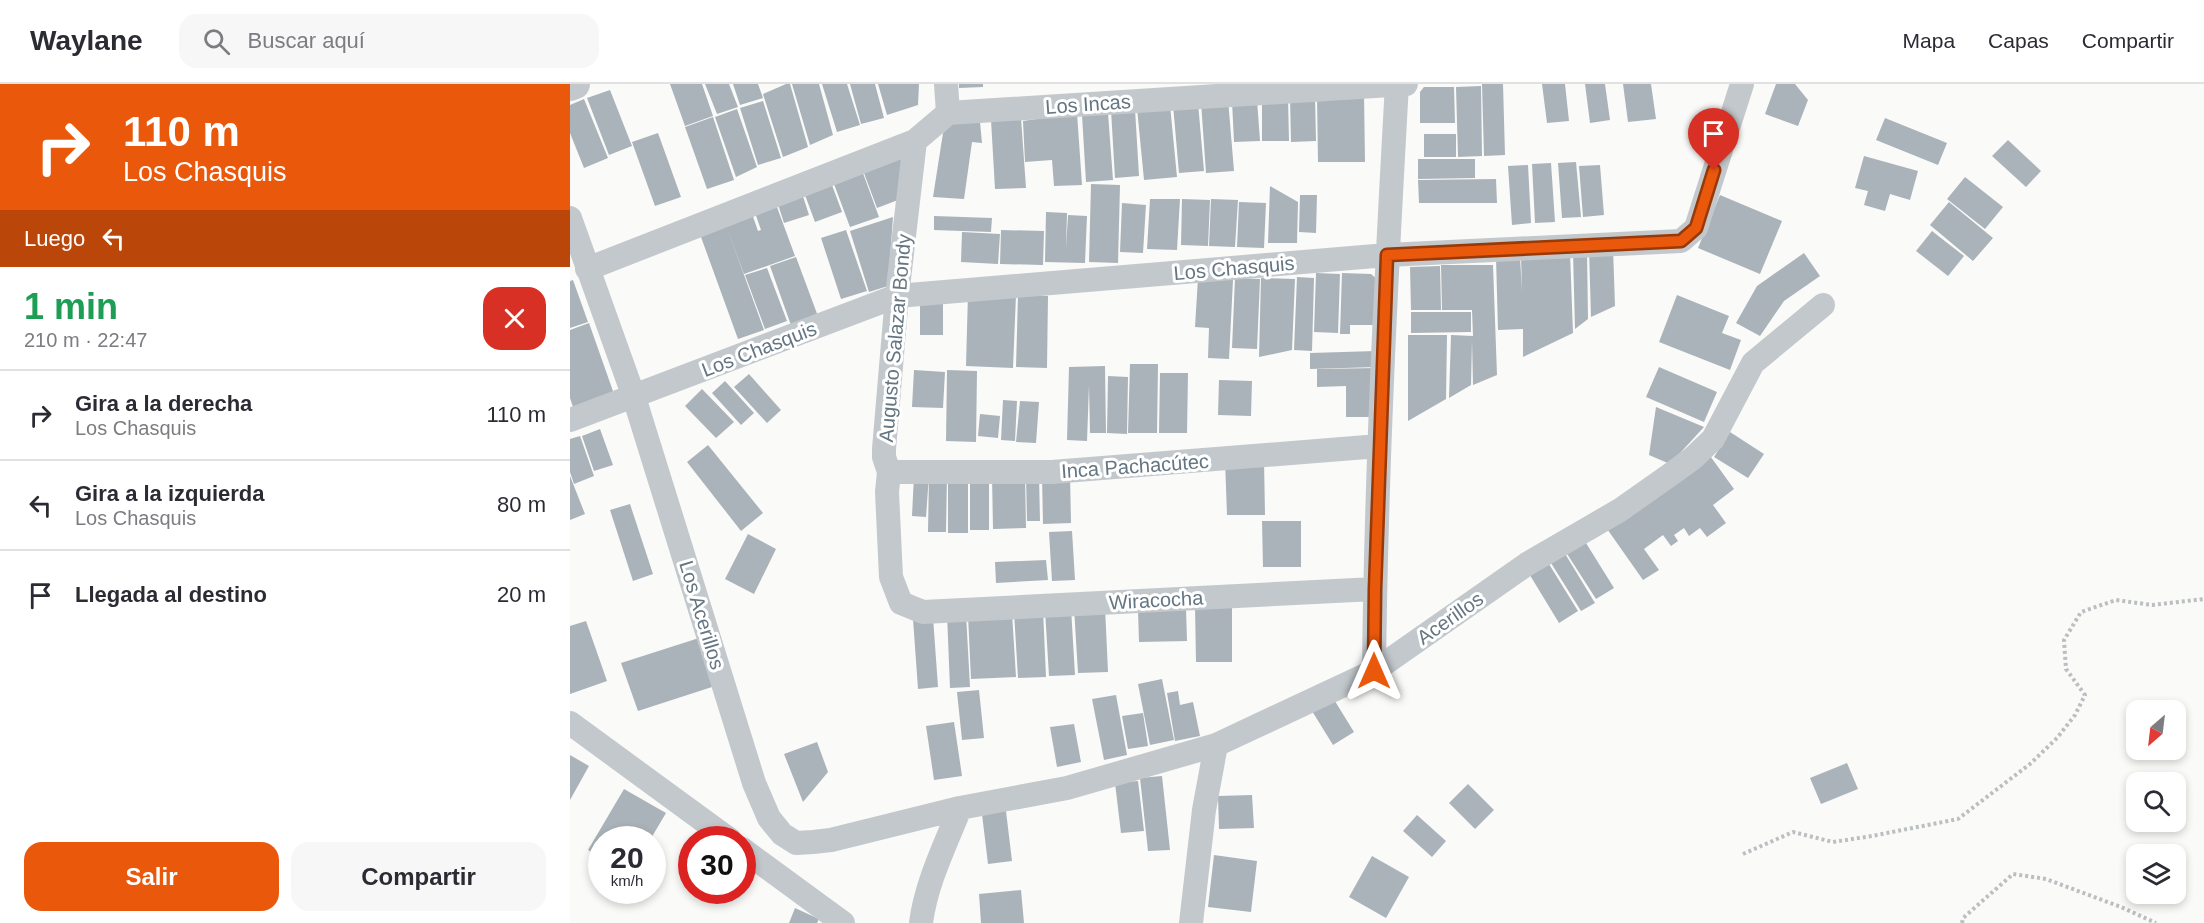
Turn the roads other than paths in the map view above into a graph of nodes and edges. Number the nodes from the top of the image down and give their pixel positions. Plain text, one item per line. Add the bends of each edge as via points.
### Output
1 (575, 84) edge
2 (946, 84) edge
3 (1397, 84) edge
4 (1406, 84) edge
5 (1742, 84) edge
6 (570, 86) edge
7 (948, 113) junction
8 (915, 141) junction
9 (570, 218) edge
10 (1387, 255) junction
11 (587, 269) junction
12 (897, 296) junction
13 (1822, 305) dead end
14 (634, 397) junction
15 (570, 420) edge
16 (1379, 446) junction
17 (889, 472) junction
18 (1375, 589) junction
19 (937, 610) joint
20 (1374, 671) junction
21 (570, 723) edge
22 (1216, 745) junction
23 (960, 808) junction
24 (711, 826) edge
25 (756, 859) edge
26 (843, 923) edge
27 (921, 923) edge
28 (1191, 923) edge

1 - 6 street
2 - 7 street
3 - 4 street, Los Incas
3 - 7 street, Los Incas
3 - 10 street
5 - 10 street, Los Chasquis via 1696,228 1681,241
7 - 8 street
8 - 11 street
8 - 12 street, Augusto Salazar Bondy
9 - 11 street, Los Acerillos
10 - 12 street, Los Chasquis
10 - 16 street
11 - 14 street, Los Acerillos
12 - 14 street, Los Chasquis
12 - 17 street, Augusto Salazar Bondy via 884,449
13 - 20 street, Acerillos via 1753,363 1713,439 1693,458 1620,510 1527,564
14 - 15 street, Los Chasquis
14 - 23 street, Los Acerillos via 754,783 769,818 796,843 831,840
16 - 17 street, Inca Pachacútec via 1052,472
16 - 18 street
17 - 19 street, Augusto Salazar Bondy via 891,577 895,591 902,603 913,610
18 - 19 street, Wiracocha
18 - 20 street
20 - 22 street, Acerillos
21 - 24 street
22 - 23 street, Acerillos via 1067,788
22 - 28 street
23 - 27 street via 923,904
25 - 26 street

